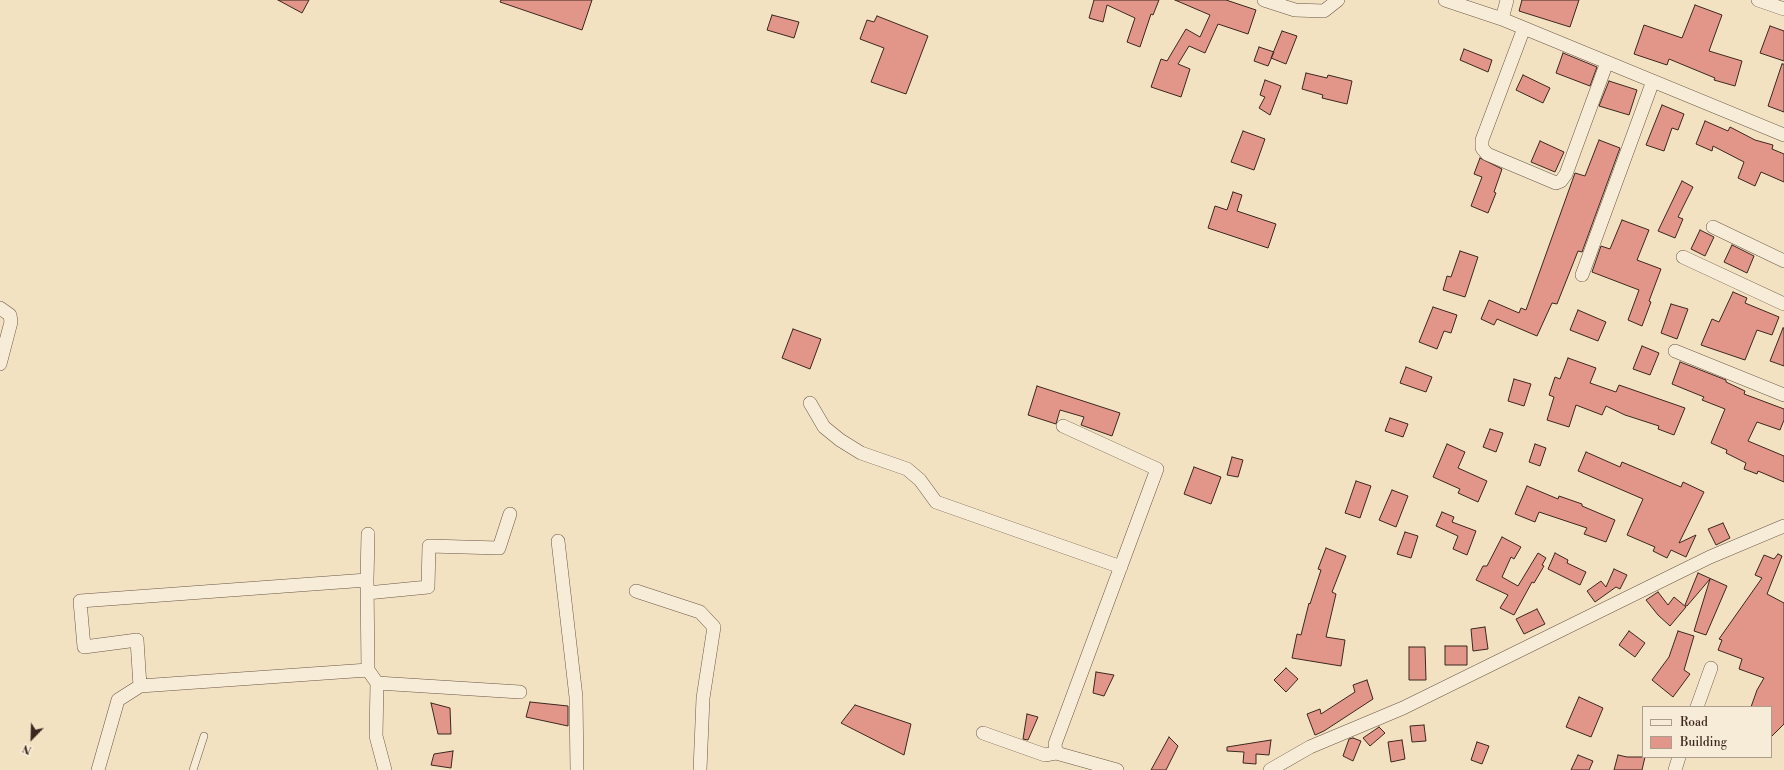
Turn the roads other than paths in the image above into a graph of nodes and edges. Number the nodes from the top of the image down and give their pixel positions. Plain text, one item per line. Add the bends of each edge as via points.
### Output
1 (1264, 0) edge
2 (1338, 0) edge
3 (1445, 0) edge
4 (1507, 0) edge
5 (1758, 0) edge
6 (1784, 9) edge
7 (1502, 19) junction
8 (1524, 28) junction
9 (1607, 62) junction
10 (1653, 81) junction
11 (1784, 135) edge
12 (1713, 227) dead end
13 (1683, 257) dead end
14 (1784, 261) edge
15 (1582, 275) dead end
16 (1784, 304) edge
17 (0, 308) edge
18 (1675, 351) dead end
19 (0, 364) edge
20 (1784, 396) edge
21 (810, 403) dead end
22 (1063, 426) dead end
23 (510, 514) dead end
24 (1784, 526) edge
25 (368, 534) dead end
26 (558, 541) dead end
27 (1121, 567) junction
28 (367, 580) junction
29 (636, 591) dead end
30 (367, 593) junction
31 (1711, 668) dead end
32 (368, 670) junction
33 (377, 683) junction
34 (140, 686) junction
35 (520, 692) dead end
36 (1697, 706) edge
37 (983, 733) dead end
38 (204, 736) dead end
39 (1056, 753) junction
40 (1679, 758) edge
41 (102, 769) edge
42 (193, 770) edge
43 (385, 770) edge
44 (577, 770) edge
45 (700, 770) edge
46 (1117, 770) edge
47 (1270, 770) edge
48 (1675, 770) edge

1 - 2 street via 1295,10 1324,11
3 - 7 street
4 - 7 street
5 - 6 street
7 - 8 street
8 - 9 street
8 - 9 street via 1482,140 1482,148 1486,154 1556,183 1566,174
9 - 10 street
10 - 11 street
10 - 15 street
12 - 14 street
13 - 16 street
17 - 19 street via 10,315 11,322
18 - 20 street
21 - 27 street via 824,426 840,440 861,453 907,469 920,480 936,502
22 - 27 street via 1157,469
23 - 30 street via 499,548 429,546 428,587
24 - 47 street via 1710,557 1403,708 1310,748
25 - 28 street
26 - 44 street via 576,696
27 - 39 street via 1055,744
28 - 30 street
28 - 34 street via 80,601 84,647 137,640
29 - 45 street via 700,612 714,627 703,698
30 - 32 street
31 - 36 street
32 - 33 street
32 - 34 street
33 - 35 street
33 - 43 street via 376,736
34 - 41 street via 118,700
37 - 39 street via 1045,755
38 - 42 lane
39 - 46 street
40 - 48 street

